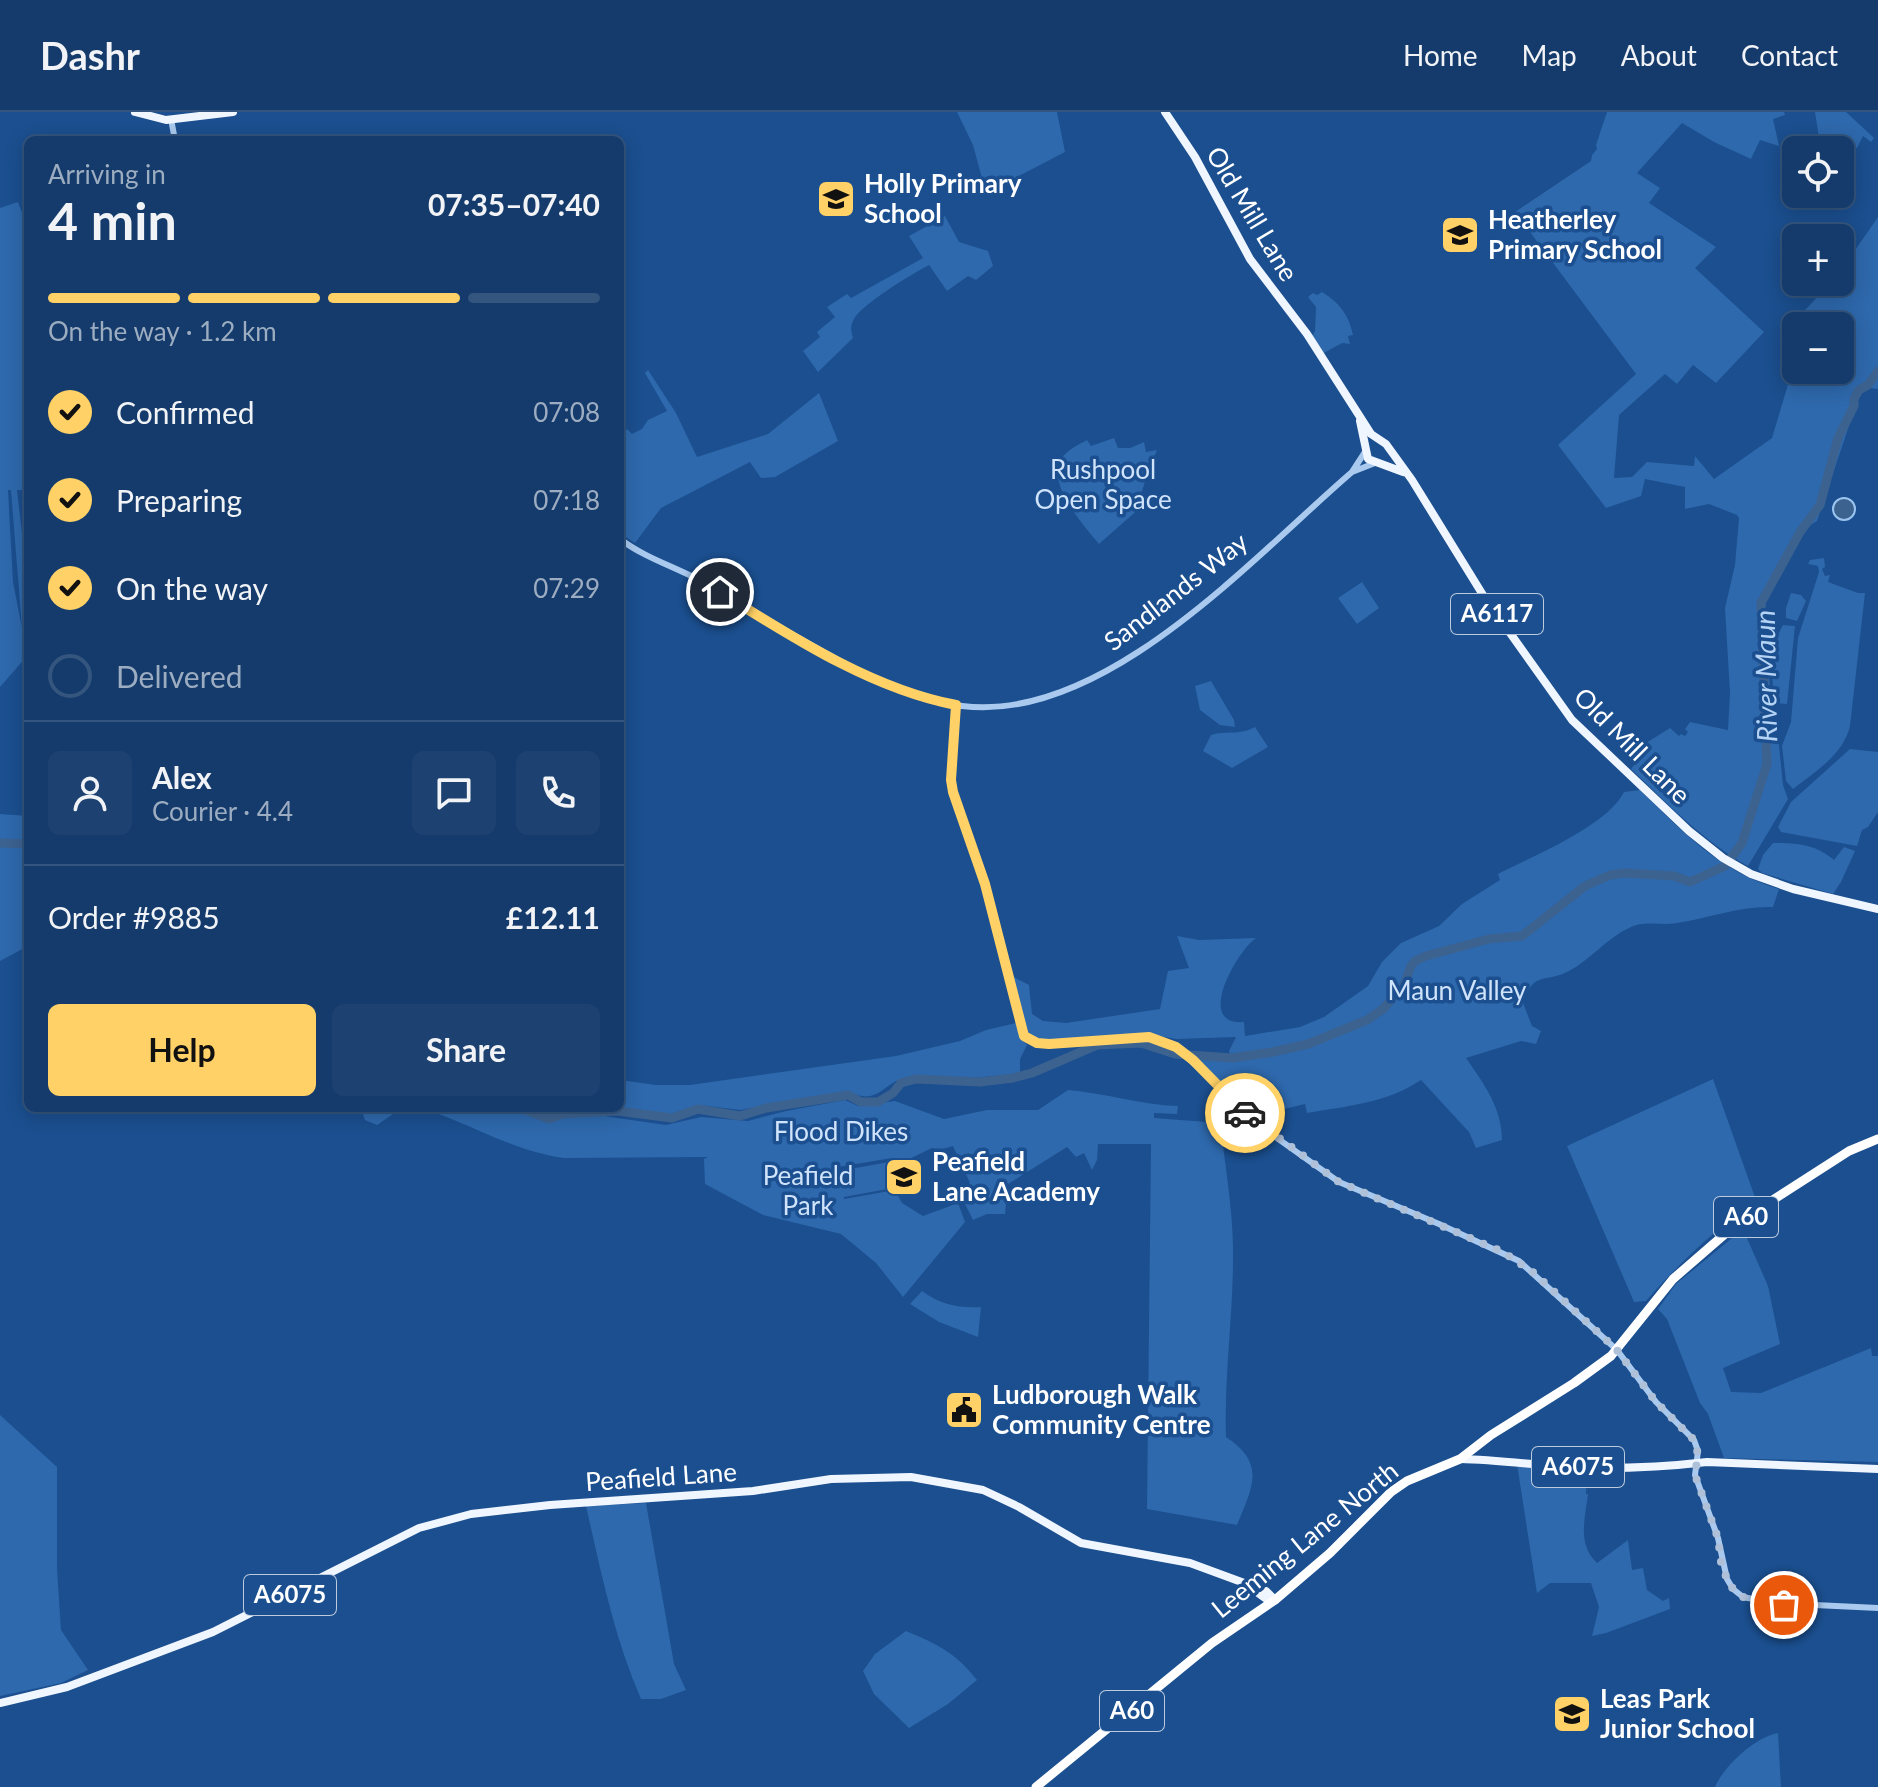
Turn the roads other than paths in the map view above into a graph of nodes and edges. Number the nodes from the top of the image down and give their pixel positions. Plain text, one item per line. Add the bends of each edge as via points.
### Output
1 (135, 112) edge
2 (233, 112) edge
3 (1165, 112) edge
4 (171, 119) junction
5 (174, 136) edge
6 (1359, 416) junction
7 (1379, 440) junction
8 (1366, 449) junction
9 (1389, 450) junction
10 (1377, 463) junction
11 (1352, 472) junction
12 (1407, 474) junction
13 (624, 541) edge
14 (956, 705) junction
15 (1878, 909) edge
16 (1878, 1139) edge
17 (1617, 1350) junction
18 (1460, 1459) junction
19 (1695, 1464) junction
20 (1878, 1469) edge
21 (1275, 1600) junction
22 (1878, 1608) edge
23 (0, 1703) edge
24 (1036, 1787) edge

1 - 4 main road
2 - 4 main road
3 - 6 main road, Old Mill Lane / A6117 via 1250,259 1307,334
4 - 5 street
6 - 7 main road, Old Mill Lane / A6117
6 - 8 main road, Old Mill Lane / A6117
7 - 8 main road
7 - 9 main road, Old Mill Lane / A6117
8 - 10 main road, Old Mill Lane / A6117 via 1368,459
8 - 11 street
9 - 10 main road
9 - 12 main road, Old Mill Lane / A6117
10 - 11 street
10 - 12 main road, Old Mill Lane / A6117
11 - 14 street, Sandlands Way via 1179,623 1103,674 1022,703
12 - 15 main road, Old Mill Lane / A6117 via 1483,595 1572,720 1689,831 1734,866 1793,889
13 - 14 street, Sandlands Way via 881,683
14 - 17 street via 953,792 985,884 1024,1036 1049,1044 1149,1037 1176,1047 1243,1111 1314,1165 1339,1182 1519,1261
16 - 17 highway, A60 via 1849,1151 1740,1221 1673,1279
17 - 18 highway, A60
17 - 19 street via 1656,1402 1694,1440
18 - 19 main road, A6075 via 1602,1468
18 - 21 highway, Leeming Lane North / A60 via 1391,1492
19 - 20 main road, A6075
19 - 22 street via 1722,1566 1743,1597
21 - 23 main road, Peafield Lane / A6075 via 1266,1591 1190,1563 1081,1543 983,1490 911,1477 840,1478 445,1520 419,1528 248,1617 67,1687
21 - 24 highway, Leeming Lane North / A60 via 1212,1643

